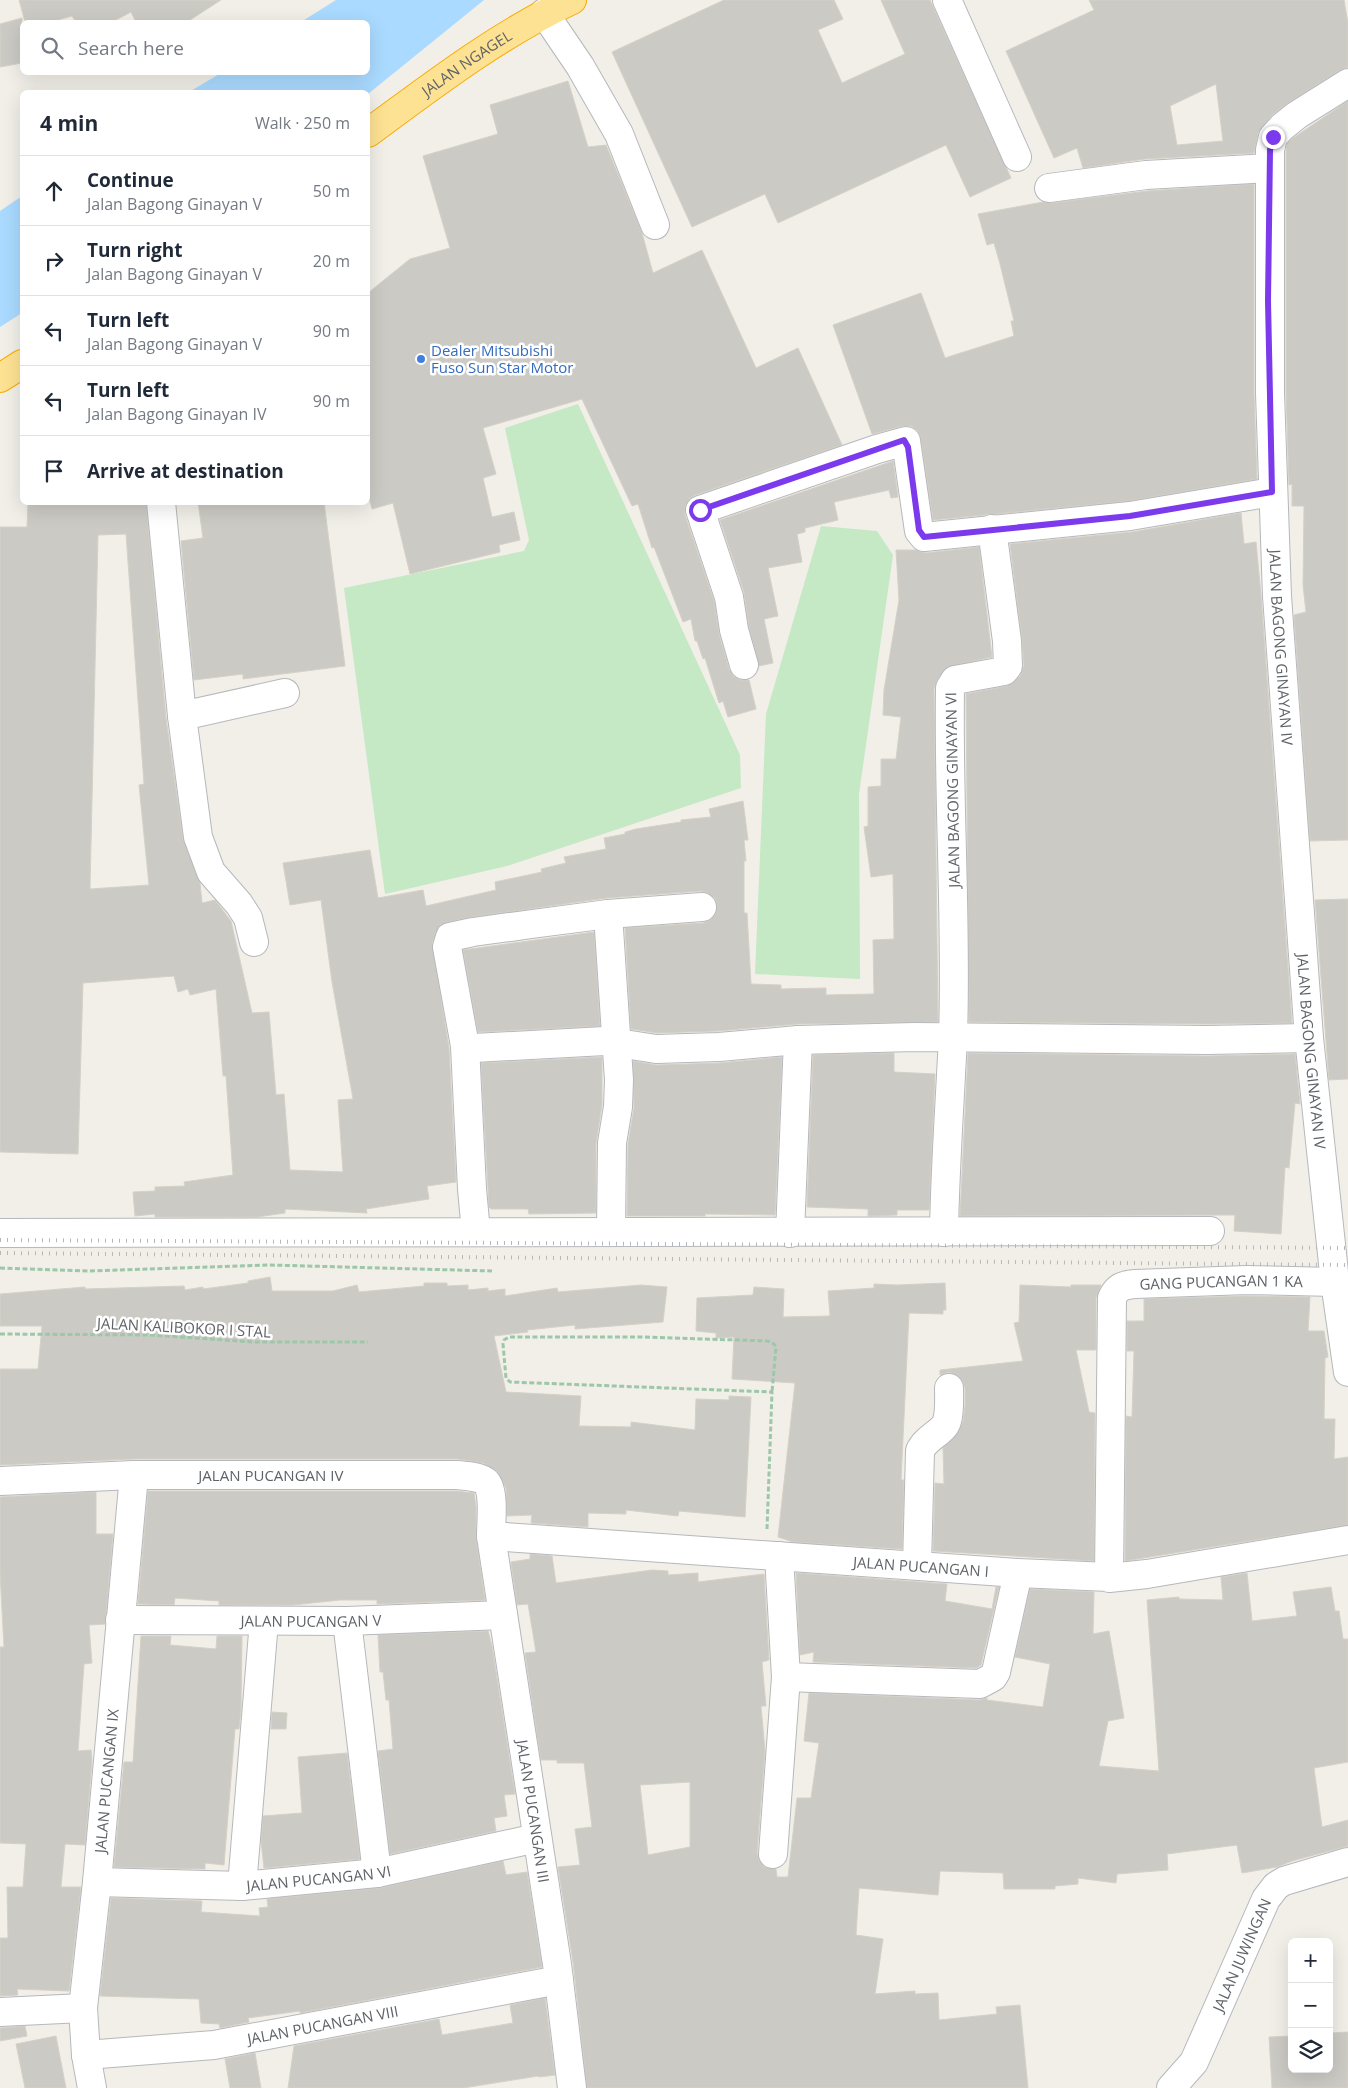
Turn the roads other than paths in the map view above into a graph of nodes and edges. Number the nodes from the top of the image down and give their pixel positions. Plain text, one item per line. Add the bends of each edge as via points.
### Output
1 (572, 0) edge
2 (947, 0) edge
3 (544, 13) junction
4 (1348, 83) edge
5 (370, 132) edge
6 (1017, 157) dead end
7 (1269, 168) junction
8 (1049, 188) dead end
9 (655, 225) dead end
10 (20, 365) edge
11 (0, 378) edge
12 (1272, 492) junction
13 (161, 505) edge
14 (992, 529) junction
15 (744, 665) dead end
16 (285, 693) dead end
17 (182, 716) junction
18 (702, 907) dead end
19 (608, 914) junction
20 (254, 942) dead end
21 (953, 1037) junction
22 (1309, 1038) junction
23 (798, 1040) junction
24 (618, 1042) junction
25 (465, 1046) junction
26 (1336, 1170) edge
27 (611, 1230) junction
28 (1210, 1231) dead end
29 (476, 1232) junction
30 (944, 1232) junction
31 (0, 1233) edge
32 (790, 1233) junction
33 (1335, 1282) junction
34 (1345, 1324) edge
35 (1348, 1372) edge
36 (949, 1388) dead end
37 (134, 1474) junction
38 (0, 1481) edge
39 (491, 1536) junction
40 (1348, 1540) edge
41 (772, 1555) junction
42 (917, 1565) junction
43 (1018, 1573) junction
44 (1109, 1577) junction
45 (503, 1615) junction
46 (120, 1620) junction
47 (264, 1621) junction
48 (347, 1621) junction
49 (786, 1677) junction
50 (537, 1838) junction
51 (774, 1854) dead end
52 (1348, 1862) edge
53 (377, 1873) junction
54 (97, 1882) junction
55 (242, 1886) junction
56 (558, 1980) junction
57 (83, 2008) junction
58 (0, 2012) edge
59 (86, 2055) junction
60 (92, 2088) edge
61 (572, 2088) edge
62 (1171, 2088) edge

1 - 3 highway, JALAN NGAGEL
2 - 6 street
3 - 5 highway, JALAN NGAGEL via 456,68
3 - 9 street via 590,82 619,134
4 - 7 street, JALAN BAGONG GINAYAN IV via 1297,115 1273,137
7 - 8 street via 1146,175
7 - 12 street, JALAN BAGONG GINAYAN IV
10 - 11 highway
12 - 14 street via 1130,516
12 - 22 street, JALAN BAGONG GINAYAN IV
13 - 17 street
14 - 15 street via 923,537 919,530 908,447 904,440 700,510 729,597
14 - 21 street, JALAN BAGONG GINAYAN VI via 1008,666 1001,672 955,680 950,688
16 - 17 street
17 - 20 street via 198,837 211,872 248,918
18 - 19 street
19 - 24 street
19 - 25 street via 450,937 447,947
21 - 22 street
21 - 23 street
21 - 30 street, JALAN BAGONG GINAYAN VI
22 - 26 street, JALAN BAGONG GINAYAN IV
23 - 24 street via 656,1049
23 - 32 street
24 - 25 street
24 - 27 street
25 - 29 street
26 - 33 street, JALAN BAGONG GINAYAN IV via 1332,1248
27 - 29 street
27 - 32 street
28 - 30 street
29 - 31 street
30 - 32 street
33 - 34 street
33 - 44 street, GANG PUCANGAN 1 KA via 1247,1280 1134,1284 1123,1285 1116,1290 1112,1298
34 - 35 street
36 - 42 street via 947,1422 920,1451
37 - 38 street, JALAN PUCANGAN IV
37 - 39 street, JALAN PUCANGAN IV via 473,1476 485,1481 491,1490
37 - 46 street, JALAN PUCANGAN IX
39 - 41 street, JALAN PUCANGAN I
39 - 45 street, JALAN PUCANGAN III
40 - 44 street, JALAN PUCANGAN I via 1147,1574
41 - 42 street, JALAN PUCANGAN I
41 - 49 street
42 - 43 street, JALAN PUCANGAN I
43 - 44 street, JALAN PUCANGAN I
43 - 49 street via 996,1672 980,1684
45 - 48 street, JALAN PUCANGAN V
45 - 50 street, JALAN PUCANGAN III
46 - 47 street, JALAN PUCANGAN V
46 - 54 street, JALAN PUCANGAN IX
47 - 48 street, JALAN PUCANGAN V
47 - 55 street
48 - 53 street
49 - 51 street
50 - 53 street, JALAN PUCANGAN VI
50 - 56 street, JALAN PUCANGAN III
52 - 62 street, JALAN JUWINGAN via 1276,1886 1266,1899 1194,2062
53 - 55 street, JALAN PUCANGAN VI
54 - 55 street, JALAN PUCANGAN VI
54 - 57 street, JALAN PUCANGAN IX
56 - 59 street, JALAN PUCANGAN VIII via 214,2045
56 - 61 street, JALAN PUCANGAN III
57 - 58 street
57 - 59 street, JALAN PUCANGAN IX
59 - 60 street, JALAN PUCANGAN IX

